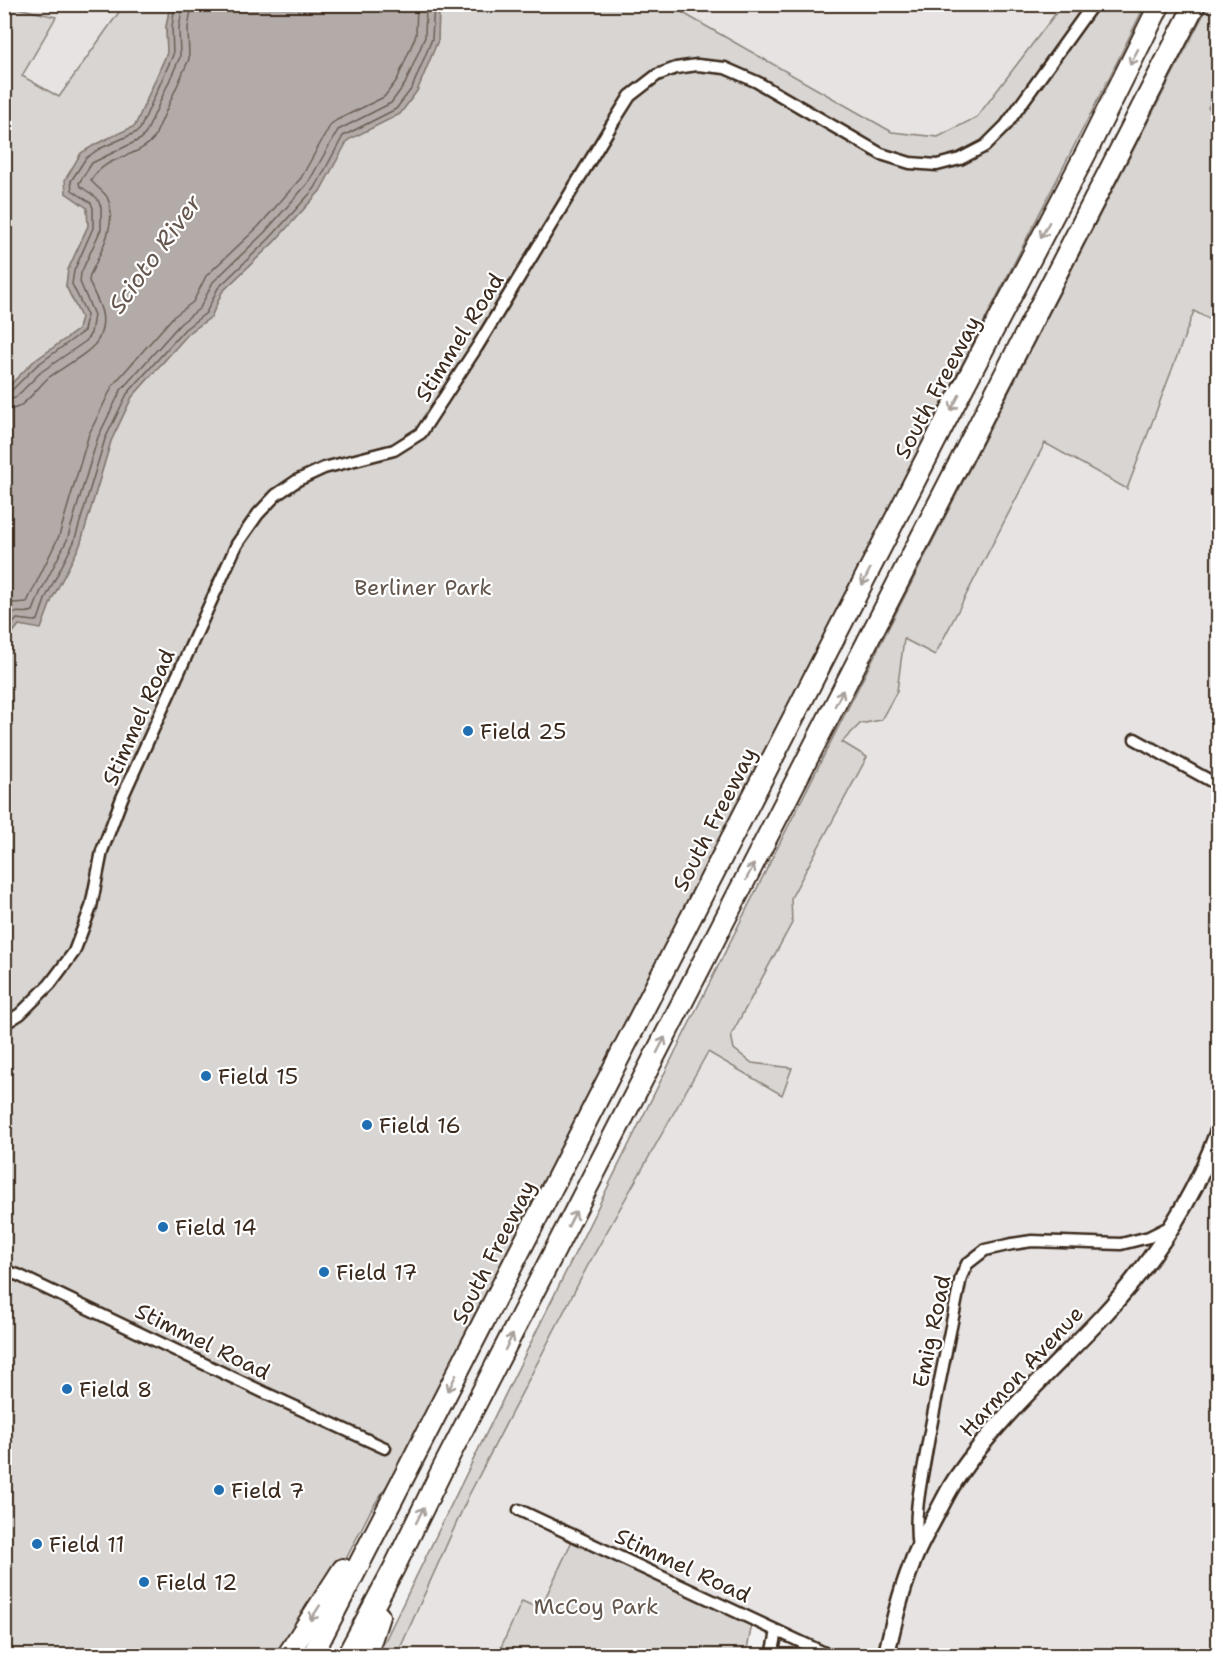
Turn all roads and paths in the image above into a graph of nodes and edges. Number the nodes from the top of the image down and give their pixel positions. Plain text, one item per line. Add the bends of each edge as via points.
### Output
1 (1094, 4) edge
2 (1160, 4) edge
3 (1195, 4) edge
4 (1135, 739) dead end
5 (1218, 785) edge
6 (4, 1024) edge
7 (1218, 1132) edge
8 (1174, 1224) junction
9 (4, 1271) edge
10 (385, 1448) dead end
11 (404, 1476) junction
12 (519, 1510) dead end
13 (918, 1549) junction
14 (394, 1568) junction
15 (777, 1630) junction
16 (288, 1656) edge
17 (312, 1656) edge
18 (347, 1656) edge
19 (366, 1656) edge
20 (772, 1656) edge
21 (831, 1656) edge
22 (886, 1656) edge

1 - 6 street, Stimmel Road via 1006,125 986,146 937,165 910,163 881,154 757,82 725,68 676,68 657,75 630,96 421,433 394,450 324,468 298,480 276,495 237,544 122,798 102,851 91,908 74,952 50,984
2 -> 11 highway, South Freeway
14 -> 3 highway
4 - 5 street
7 - 8 main road, Harmon Avenue
8 - 13 main road, Harmon Avenue via 1115,1302 983,1441 956,1478
8 - 13 street, Emig Road via 1149,1237 1121,1244 1012,1244 985,1250 967,1264 961,1277 918,1498
9 - 10 street, Stimmel Road
11 -> 16 highway
11 - 17 highway, South Freeway
12 - 15 street, Stimmel Road
13 - 22 main road, Harmon Avenue via 898,1604
14 - 18 highway
14 - 19 highway
15 - 20 street
15 - 21 street, Stimmel Road

